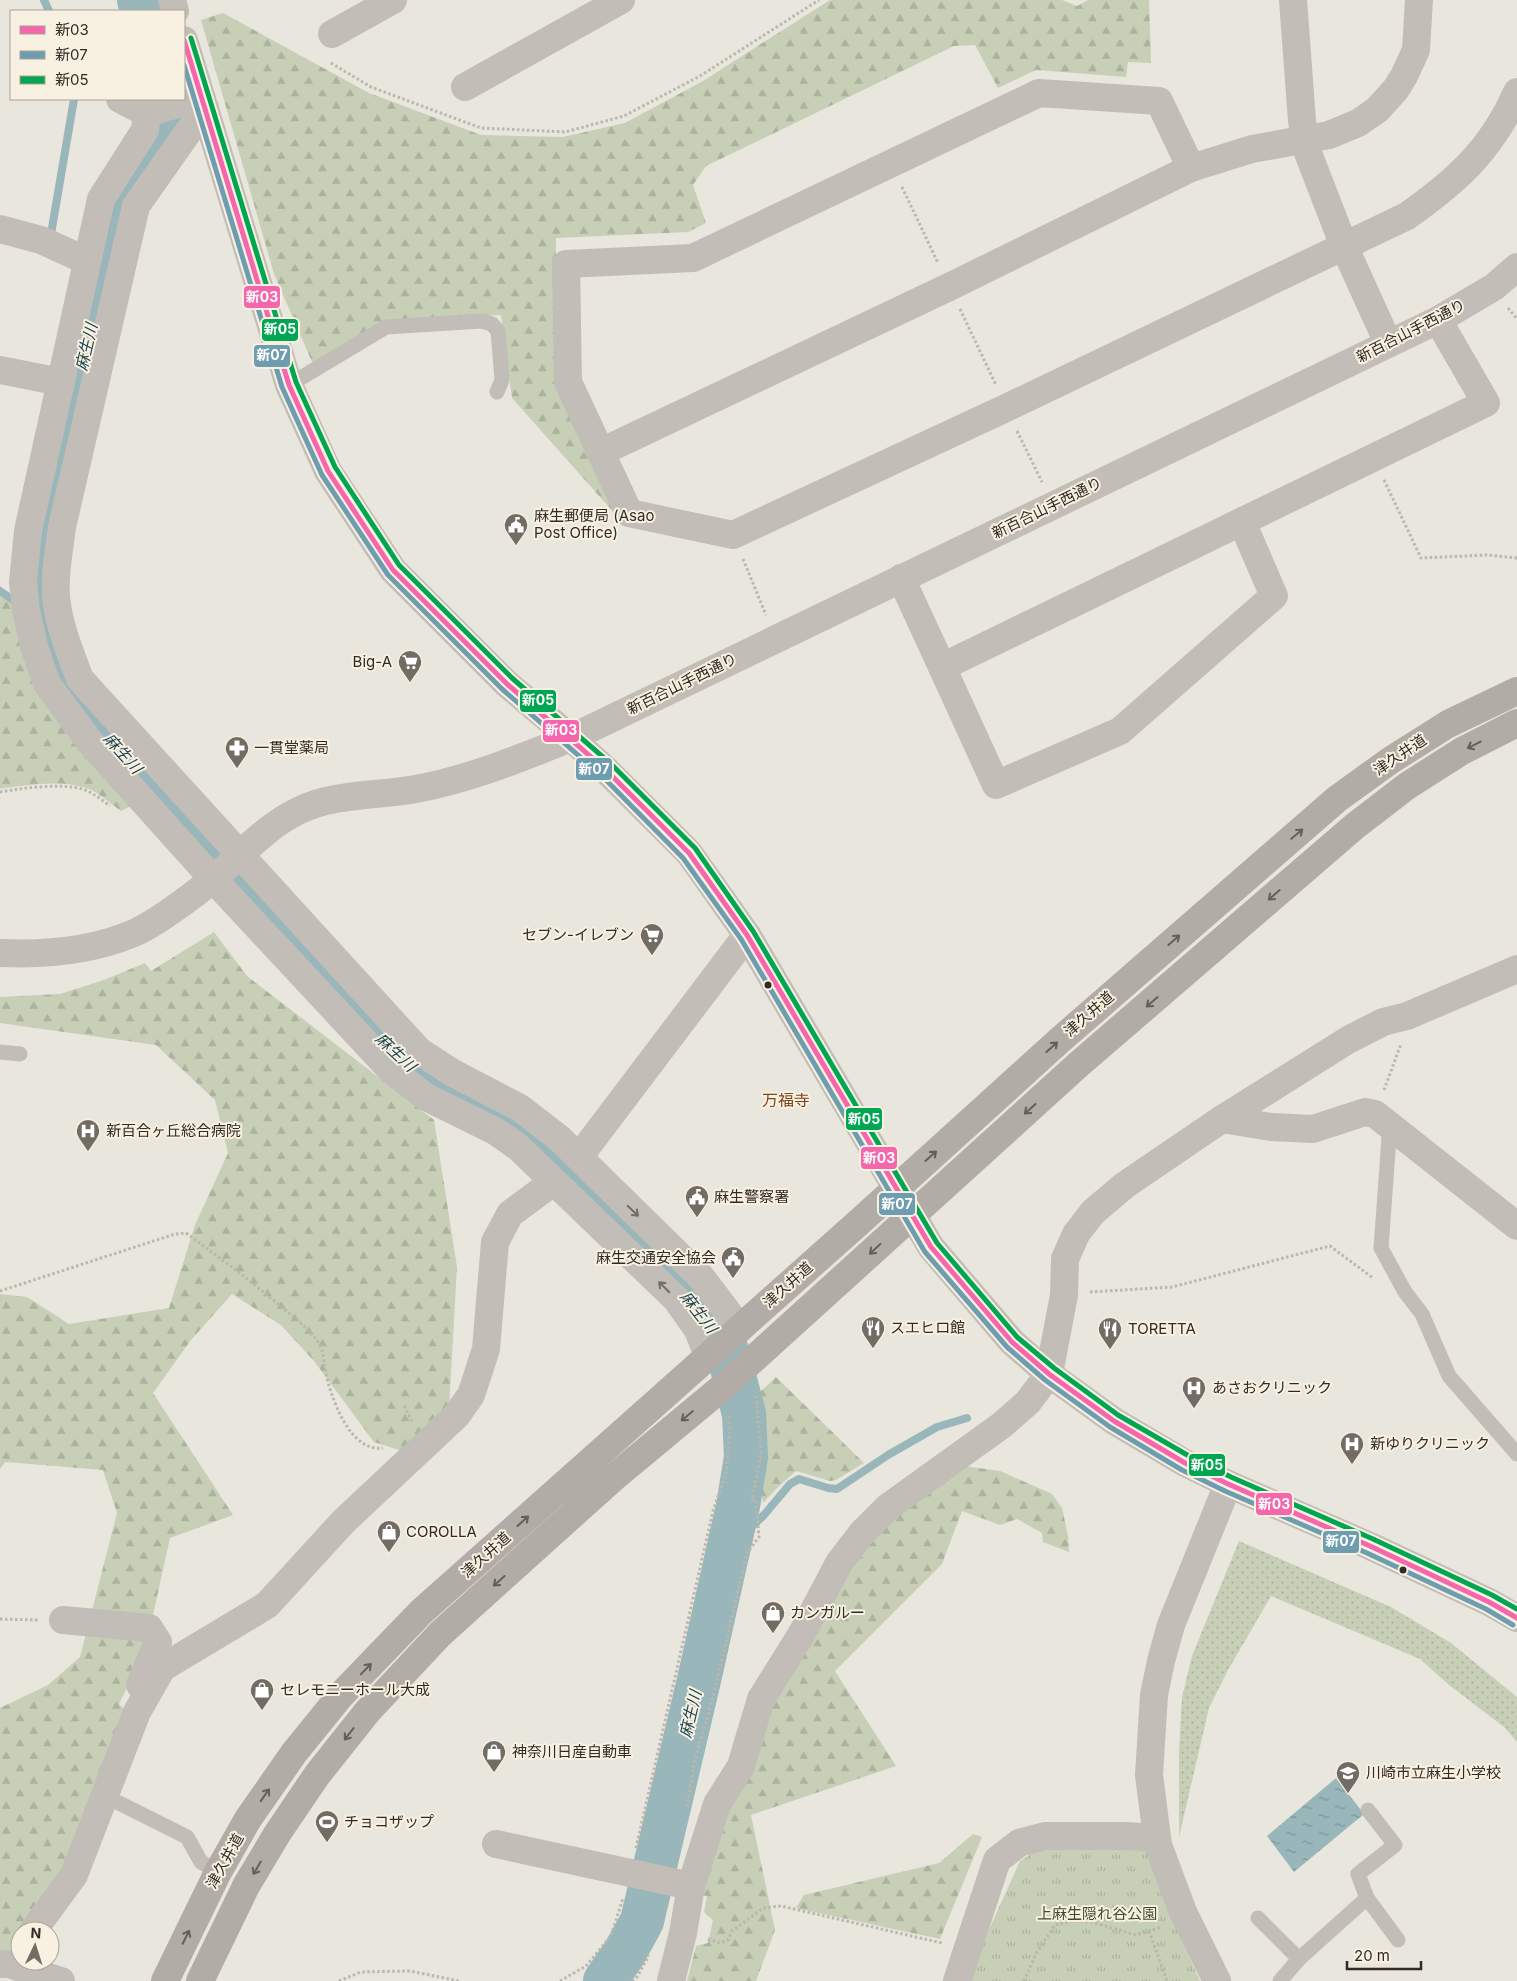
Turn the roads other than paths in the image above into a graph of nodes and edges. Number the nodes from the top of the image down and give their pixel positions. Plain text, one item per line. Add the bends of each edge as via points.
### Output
1 (393, 0) edge
2 (621, 0) edge
3 (1293, 0) edge
4 (1419, 0) edge
5 (332, 34) dead end
6 (465, 87) dead end
7 (1517, 92) edge
8 (128, 100) edge
9 (179, 100) edge
10 (178, 106) junction
11 (1305, 138) junction
12 (1191, 168) junction
13 (0, 229) edge
14 (1344, 246) junction
15 (87, 261) junction
16 (1517, 267) edge
17 (1438, 320) junction
18 (1388, 343) junction
19 (0, 370) edge
20 (61, 382) junction
21 (289, 384) junction
22 (497, 392) dead end
23 (601, 452) junction
24 (1242, 522) junction
25 (901, 578) junction
26 (942, 667) junction
27 (1517, 691) edge
28 (1517, 723) edge
29 (571, 738) junction
30 (227, 866) junction
31 (747, 935) junction
32 (0, 953) edge
33 (1517, 970) edge
34 (0, 1052) edge
35 (20, 1054) dead end
36 (1222, 1119) junction
37 (1382, 1119) junction
38 (579, 1157) junction
39 (579, 1187) junction
40 (895, 1188) junction
41 (911, 1216) junction
42 (1517, 1226) edge
43 (735, 1332) junction
44 (710, 1355) junction
45 (1048, 1374) junction
46 (1517, 1454) edge
47 (1228, 1484) junction
48 (1517, 1618) edge
49 (63, 1620) road end
50 (137, 1712) junction
51 (119, 1804) dead end
52 (1368, 1810) dead end
53 (1156, 1838) junction
54 (496, 1844) dead end
55 (218, 1872) junction
56 (679, 1883) junction
57 (1367, 1898) junction
58 (1258, 1918) dead end
59 (40, 1921) edge
60 (1398, 1940) dead end
61 (1298, 1959) junction
62 (38, 1971) edge
63 (61, 1981) edge
64 (165, 1981) edge
65 (200, 1981) edge
66 (671, 1981) edge
67 (957, 1981) edge
68 (1217, 1981) edge
69 (1280, 1981) edge

1 - 5 street
2 - 6 street
3 - 11 street
4 - 11 street via 1416,50 1396,89 1377,110 1358,123 1329,135
7 - 14 street via 1489,143 1434,197 1407,216
8 - 10 street
9 - 10 street
10 - 15 street via 144,130 101,199
10 - 21 street
10 - 30 street via 136,206 62,527 56,604 80,679
11 - 12 street via 1252,148
11 - 14 street
12 - 23 street
12 - 23 street via 1159,101 1039,93 693,258 566,264 568,382
13 - 15 street via 41,240
14 - 18 street
14 - 23 street via 1010,416 733,535 629,513
15 - 20 street
16 - 17 street, 新百合山手西通り via 1494,287
17 - 18 street, 新百合山手西通り
17 - 24 street via 1486,403
18 - 25 street, 新百合山手西通り
19 - 20 street
20 - 30 street via 28,531 23,582 34,646 47,684 90,742
21 - 22 lane via 386,327 482,321 492,324 498,331 502,380
21 - 29 street via 328,471 393,570 507,684
24 - 26 street
24 - 26 street via 1274,596 1120,731 996,784
25 - 26 street
25 - 29 street, 新百合山手西通り
40 -> 27 main road, 津久井道 via 1338,799 1448,724
28 -> 41 main road, 津久井道 via 1462,751 1354,826
29 - 30 street, 新百合山手西通り via 491,770 417,789 365,794 298,811
29 - 31 street via 689,854
30 - 32 street, 新百合山手西通り via 165,914 134,933 80,950
30 - 38 street via 419,1051 520,1108
30 - 39 street via 391,1070 426,1097 495,1131
31 - 38 street
31 - 40 street
33 - 36 street via 1407,1016 1383,1022 1348,1040
34 - 35 lane
36 - 37 street via 1271,1128 1313,1129 1366,1112
36 - 45 street via 1125,1185 1093,1212 1076,1234 1065,1259 1064,1295
37 - 42 street
37 - 46 lane via 1381,1248 1405,1292 1422,1314 1449,1376
38 - 39 street
39 -> 43 street via 701,1277 730,1314
44 -> 39 street via 698,1330 676,1299
39 - 50 street via 510,1214 495,1242 486,1350 471,1395 456,1416 343,1522 267,1605 162,1668
40 - 41 street
40 - 43 main road, 津久井道
41 - 45 street via 931,1247 1012,1342
41 -> 65 main road, 津久井道 via 751,1377 725,1385 612,1479 440,1634 367,1712 277,1834 246,1886
43 - 44 main road, 津久井道
55 -> 44 main road, 津久井道 via 248,1820 294,1753 341,1695 421,1612
45 - 47 street via 1114,1421 1185,1464
45 - 56 street via 1028,1402 1002,1425 888,1507 839,1563 801,1634 761,1698 741,1766 717,1804
47 - 48 street via 1370,1546
47 - 53 street via 1171,1625 1161,1660 1154,1695 1149,1774
49 - 50 street via 150,1628 158,1642 141,1682
50 - 59 street via 74,1875
51 - 55 lane via 187,1837 201,1862
52 - 57 lane via 1395,1845 1358,1874
53 - 67 street via 1045,1836 1019,1843 997,1860
53 - 68 street via 1186,1918
54 - 56 street
64 -> 55 main road, 津久井道
56 - 66 street via 684,1933
57 - 60 lane
57 - 61 lane
58 - 61 lane
61 - 69 lane
62 - 63 street

